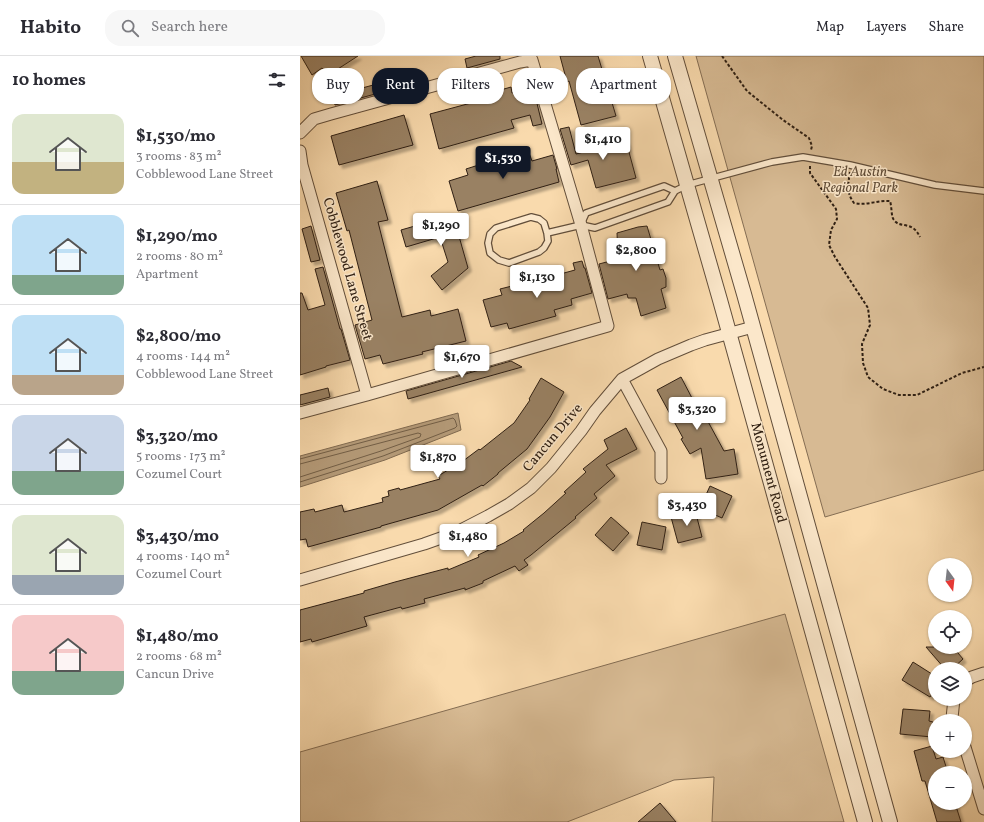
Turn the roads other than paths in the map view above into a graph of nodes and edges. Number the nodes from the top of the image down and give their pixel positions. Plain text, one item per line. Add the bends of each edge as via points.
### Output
1 (650, 56) edge
2 (675, 56) edge
3 (300, 133) edge
4 (300, 151) edge
5 (710, 178) junction
6 (681, 188) junction
7 (984, 191) edge
8 (581, 225) junction
9 (547, 233) junction
10 (753, 327) junction
11 (729, 333) junction
12 (622, 379) junction
13 (367, 395) junction
14 (300, 413) edge
15 (661, 478) dead end
16 (300, 580) edge
17 (984, 673) edge
18 (972, 677) edge
19 (968, 758) edge
20 (984, 809) edge
21 (865, 822) edge
22 (890, 822) edge

1 - 6 street, Monument Road
2 - 5 street, Monument Road
3 - 8 street via 314,119 532,60
4 - 13 street, Cobblewood Lane Street
5 - 6 lane
5 - 7 lane via 803,157 935,185
5 - 10 street, Monument Road
6 - 8 lane via 668,202 596,228
6 - 8 lane via 664,186 586,213
6 - 11 street, Monument Road
8 - 9 lane
8 - 13 street via 608,326
9 - 9 lane via 544,223 531,217 496,228 490,234 490,253 499,260 509,262 539,252 548,241
10 - 11 street, Cancun Drive
10 - 22 street, Monument Road
11 - 12 street, Cancun Drive via 658,359
11 - 21 street, Monument Road
12 - 15 street via 661,451
12 - 16 street, Cancun Drive via 551,468 531,488 509,504 448,535 424,544
13 - 14 street
17 - 18 street
19 - 20 street

